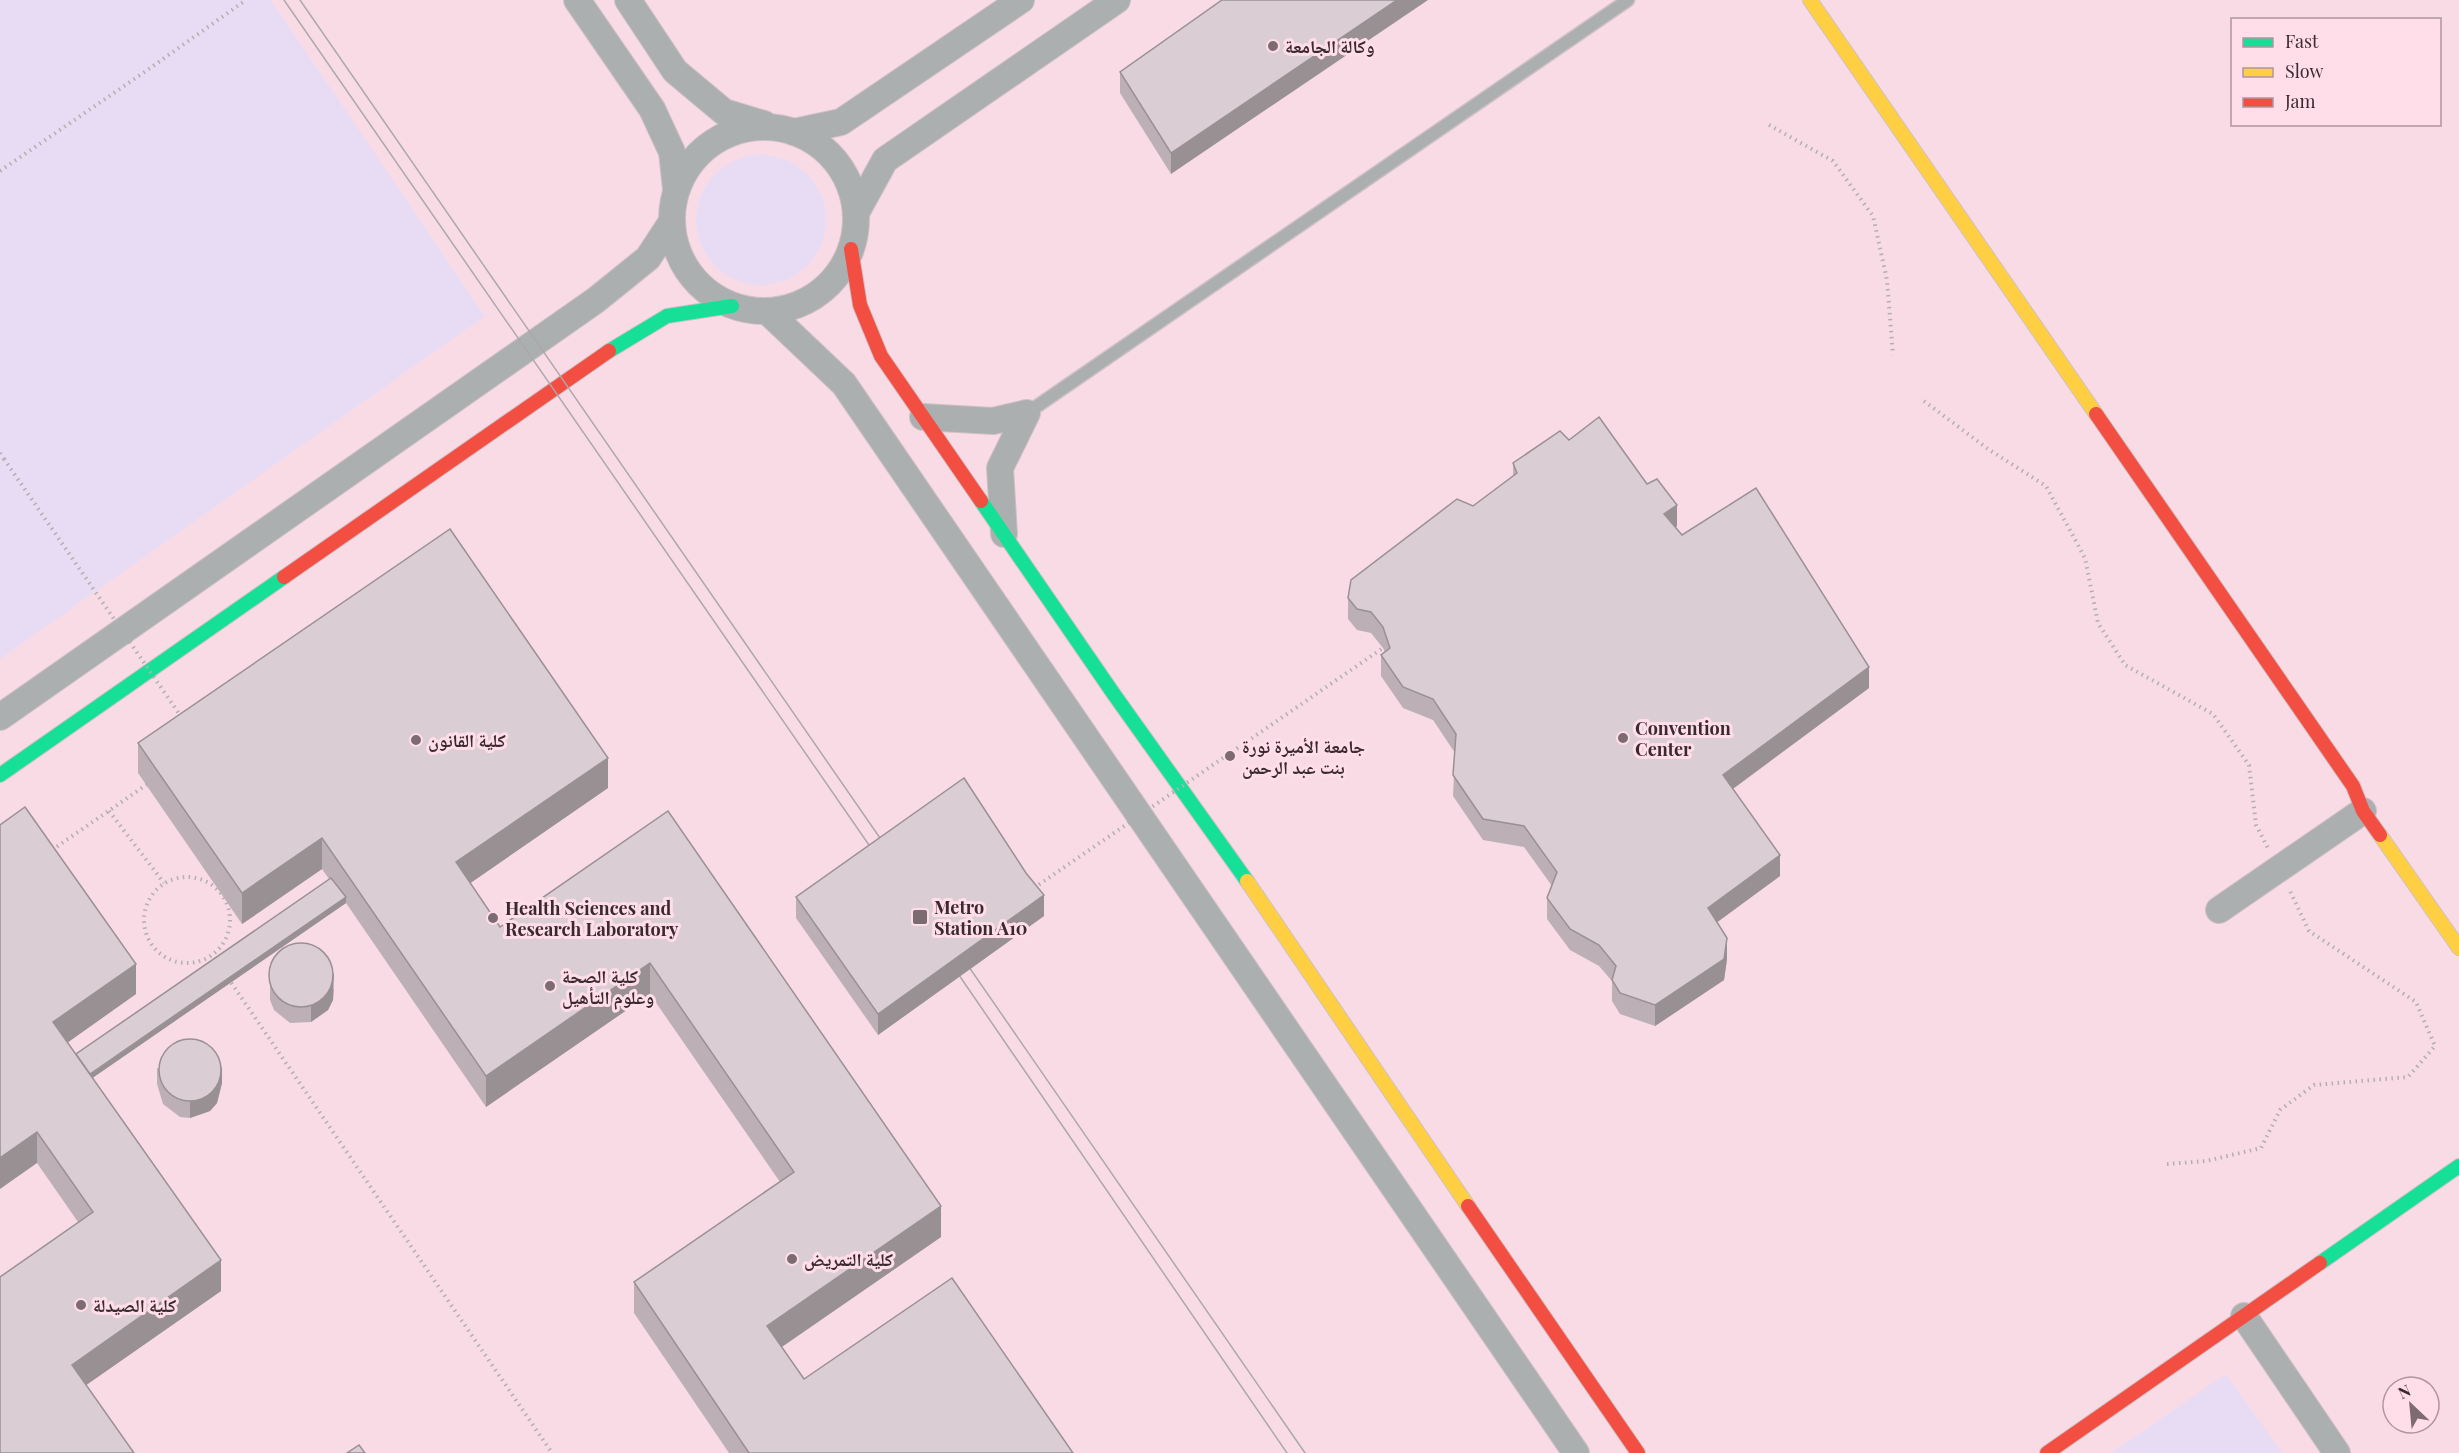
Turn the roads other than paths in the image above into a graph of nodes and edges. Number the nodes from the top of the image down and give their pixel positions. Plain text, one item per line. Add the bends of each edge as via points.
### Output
1 (577, 0) edge
2 (628, 0) edge
3 (1021, 0) edge
4 (1117, 0) edge
5 (1628, 0) edge
6 (1810, 0) edge
7 (785, 129) junction
8 (676, 189) junction
9 (856, 213) junction
10 (671, 223) junction
11 (852, 249) junction
12 (732, 306) junction
13 (767, 311) junction
14 (1027, 413) junction
15 (923, 417) junction
16 (1004, 534) junction
17 (0, 717) edge
18 (0, 775) edge
19 (2363, 811) junction
20 (2218, 910) dead end
21 (2459, 948) edge
22 (2459, 1166) edge
23 (2244, 1316) junction
24 (1576, 1453) edge
25 (1638, 1453) edge
26 (2048, 1453) edge
27 (2337, 1453) edge

1 - 8 street via 652,109 672,152
2 - 7 street via 675,71 724,112
3 - 7 street via 842,122
4 - 9 street via 885,160
5 - 14 lane
6 - 19 street via 2353,786
7 - 8 street via 744,129 715,141 692,162
7 - 9 street via 819,144 838,163 851,187
8 - 10 street
9 - 11 street
10 - 12 street via 676,249 689,273 708,293
10 - 17 street via 648,258 596,300
11 - 13 street via 838,273 819,293 794,306
11 - 15 street via 860,305 881,356
12 - 13 street
12 - 18 street via 667,316 626,339
13 - 24 street via 844,384
14 - 15 street via 993,421
14 - 16 street via 1000,468
15 - 16 street
16 - 25 street via 1253,889
19 - 20 street
19 - 21 street
22 - 23 street
23 - 26 street
23 - 27 street

